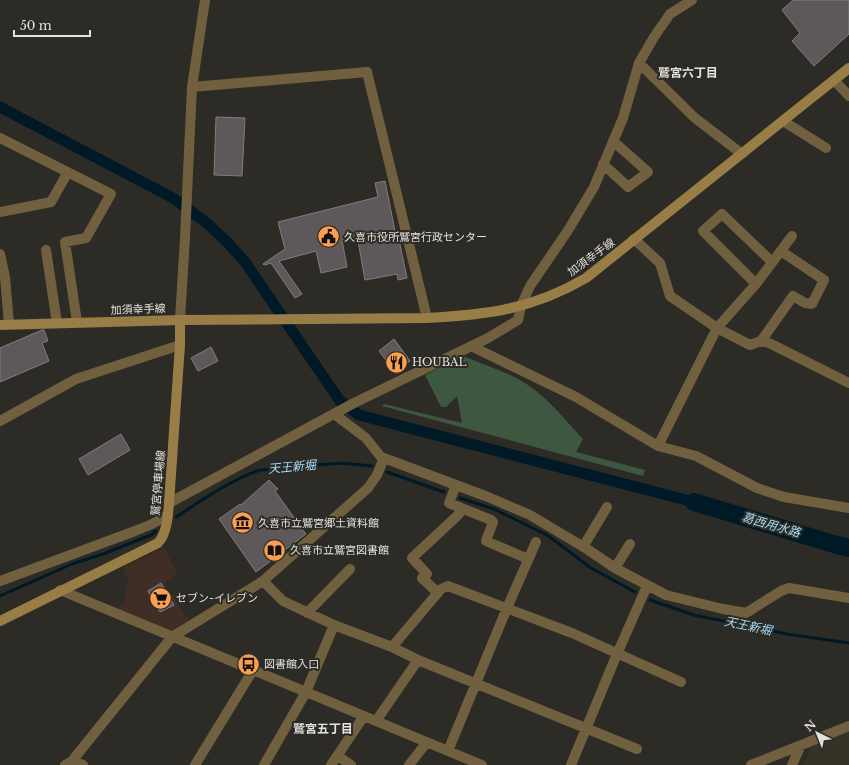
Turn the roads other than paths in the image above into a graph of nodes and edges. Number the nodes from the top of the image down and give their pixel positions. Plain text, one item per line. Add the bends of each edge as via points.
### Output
1 (205, 0) edge
2 (692, 0) edge
3 (639, 63) junction
4 (849, 68) edge
5 (834, 80) junction
6 (192, 87) junction
7 (849, 96) edge
8 (783, 121) junction
9 (0, 138) edge
10 (613, 141) junction
11 (826, 148) dead end
12 (742, 154) junction
13 (603, 164) junction
14 (68, 172) junction
15 (0, 212) edge
16 (792, 236) dead end
17 (634, 239) junction
18 (46, 250) dead end
19 (781, 250) junction
20 (0, 254) edge
21 (772, 262) junction
22 (756, 284) junction
23 (521, 306) junction
24 (427, 318) junction
25 (180, 320) junction
26 (77, 322) junction
27 (57, 323) junction
28 (5, 324) edge
29 (717, 328) junction
30 (761, 342) junction
31 (180, 345) junction
32 (471, 346) junction
33 (849, 383) edge
34 (338, 412) junction
35 (0, 421) edge
36 (658, 446) junction
37 (384, 458) junction
38 (456, 485) junction
39 (169, 503) junction
40 (607, 507) dead end
41 (849, 508) edge
42 (463, 509) junction
43 (168, 515) junction
44 (536, 542) dead end
45 (630, 544) dead end
46 (583, 547) junction
47 (528, 558) junction
48 (350, 568) dead end
49 (615, 568) junction
50 (0, 581) edge
51 (263, 581) junction
52 (647, 586) junction
53 (60, 590) junction
54 (438, 593) junction
55 (849, 598) edge
56 (507, 608) junction
57 (307, 613) junction
58 (0, 621) edge
59 (334, 625) junction
60 (172, 637) junction
61 (392, 647) junction
62 (616, 654) junction
63 (418, 660) junction
64 (254, 670) junction
65 (681, 682) dead end
66 (477, 683) junction
67 (306, 692) junction
68 (364, 716) junction
69 (376, 721) junction
70 (849, 726) edge
71 (587, 729) junction
72 (427, 742) junction
73 (801, 745) junction
74 (638, 749) dead end
75 (448, 751) junction
76 (338, 756) junction
77 (68, 763) edge
78 (83, 765) edge
79 (195, 765) edge
80 (264, 765) edge
81 (331, 765) edge
82 (351, 765) edge
83 (409, 765) edge
84 (480, 765) edge
85 (572, 765) edge
86 (752, 765) edge
87 (792, 765) edge

1 - 6 street
2 - 3 street via 670,14
3 - 10 street via 623,118
3 - 12 street via 695,118
4 - 5 main road, 加須幸手線
5 - 7 street
5 - 8 main road, 加須幸手線
6 - 24 street via 367,72
6 - 25 street
8 - 11 street
8 - 12 main road, 加須幸手線
9 - 14 street
10 - 13 street
10 - 13 street via 648,172 628,187
12 - 17 main road, 加須幸手線
13 - 23 street via 594,187 530,286
14 - 15 street via 51,202
14 - 26 street via 111,194 86,238 65,242
16 - 19 street
17 - 23 main road, 加須幸手線 via 586,278 540,300
17 - 29 street via 660,263 670,296
18 - 27 street
19 - 21 street
19 - 30 street via 824,280 812,304 793,296
20 - 28 street via 4,277
21 - 22 street
21 - 22 street via 722,214 703,231
22 - 29 street
23 - 24 main road, 加須幸手線 via 496,312
23 - 32 street via 518,320
24 - 25 main road, 加須幸手線
25 - 26 main road, 加須幸手線
25 - 31 main road, 鷲宮停車場線
26 - 27 main road, 加須幸手線
27 - 28 main road, 加須幸手線
29 - 30 street via 750,345
29 - 36 street
30 - 33 street via 769,343
31 - 35 street via 76,379
31 - 39 main road, 鷲宮停車場線
32 - 34 street
32 - 36 street via 576,397
34 - 37 street
34 - 39 street
36 - 41 street via 696,456 757,488 784,498
37 - 38 street
37 - 51 street via 368,488
38 - 42 street via 448,504
38 - 46 street via 530,515
39 - 43 main road, 鷲宮停車場線
40 - 46 street
42 - 47 street via 493,522 486,541
42 - 54 street via 412,558 426,574 422,578
43 - 50 street via 135,531
43 - 53 main road, 鷲宮停車場線 via 162,538 158,543
44 - 47 street
45 - 49 street
46 - 49 street
47 - 56 street
48 - 57 street
49 - 52 street
51 - 57 street via 284,601
51 - 60 street
52 - 55 street via 670,597 740,613 746,613 789,588
52 - 62 street
53 - 58 main road, 鷲宮停車場線
53 - 60 street
54 - 56 street via 448,586
54 - 61 street
56 - 62 street via 572,633
56 - 66 street
57 - 59 street
59 - 61 street
59 - 67 street
60 - 64 street
60 - 77 street
61 - 63 street
62 - 65 street
62 - 71 street
63 - 66 street
63 - 69 street
64 - 67 street
64 - 79 street
66 - 71 street
66 - 75 street
67 - 68 street
67 - 80 street
68 - 69 street
68 - 76 street
69 - 72 street
70 - 73 street
71 - 74 street
71 - 85 street
72 - 75 street
72 - 83 street
73 - 86 street
73 - 87 street
75 - 84 street
76 - 81 street
76 - 82 street
77 - 78 street

